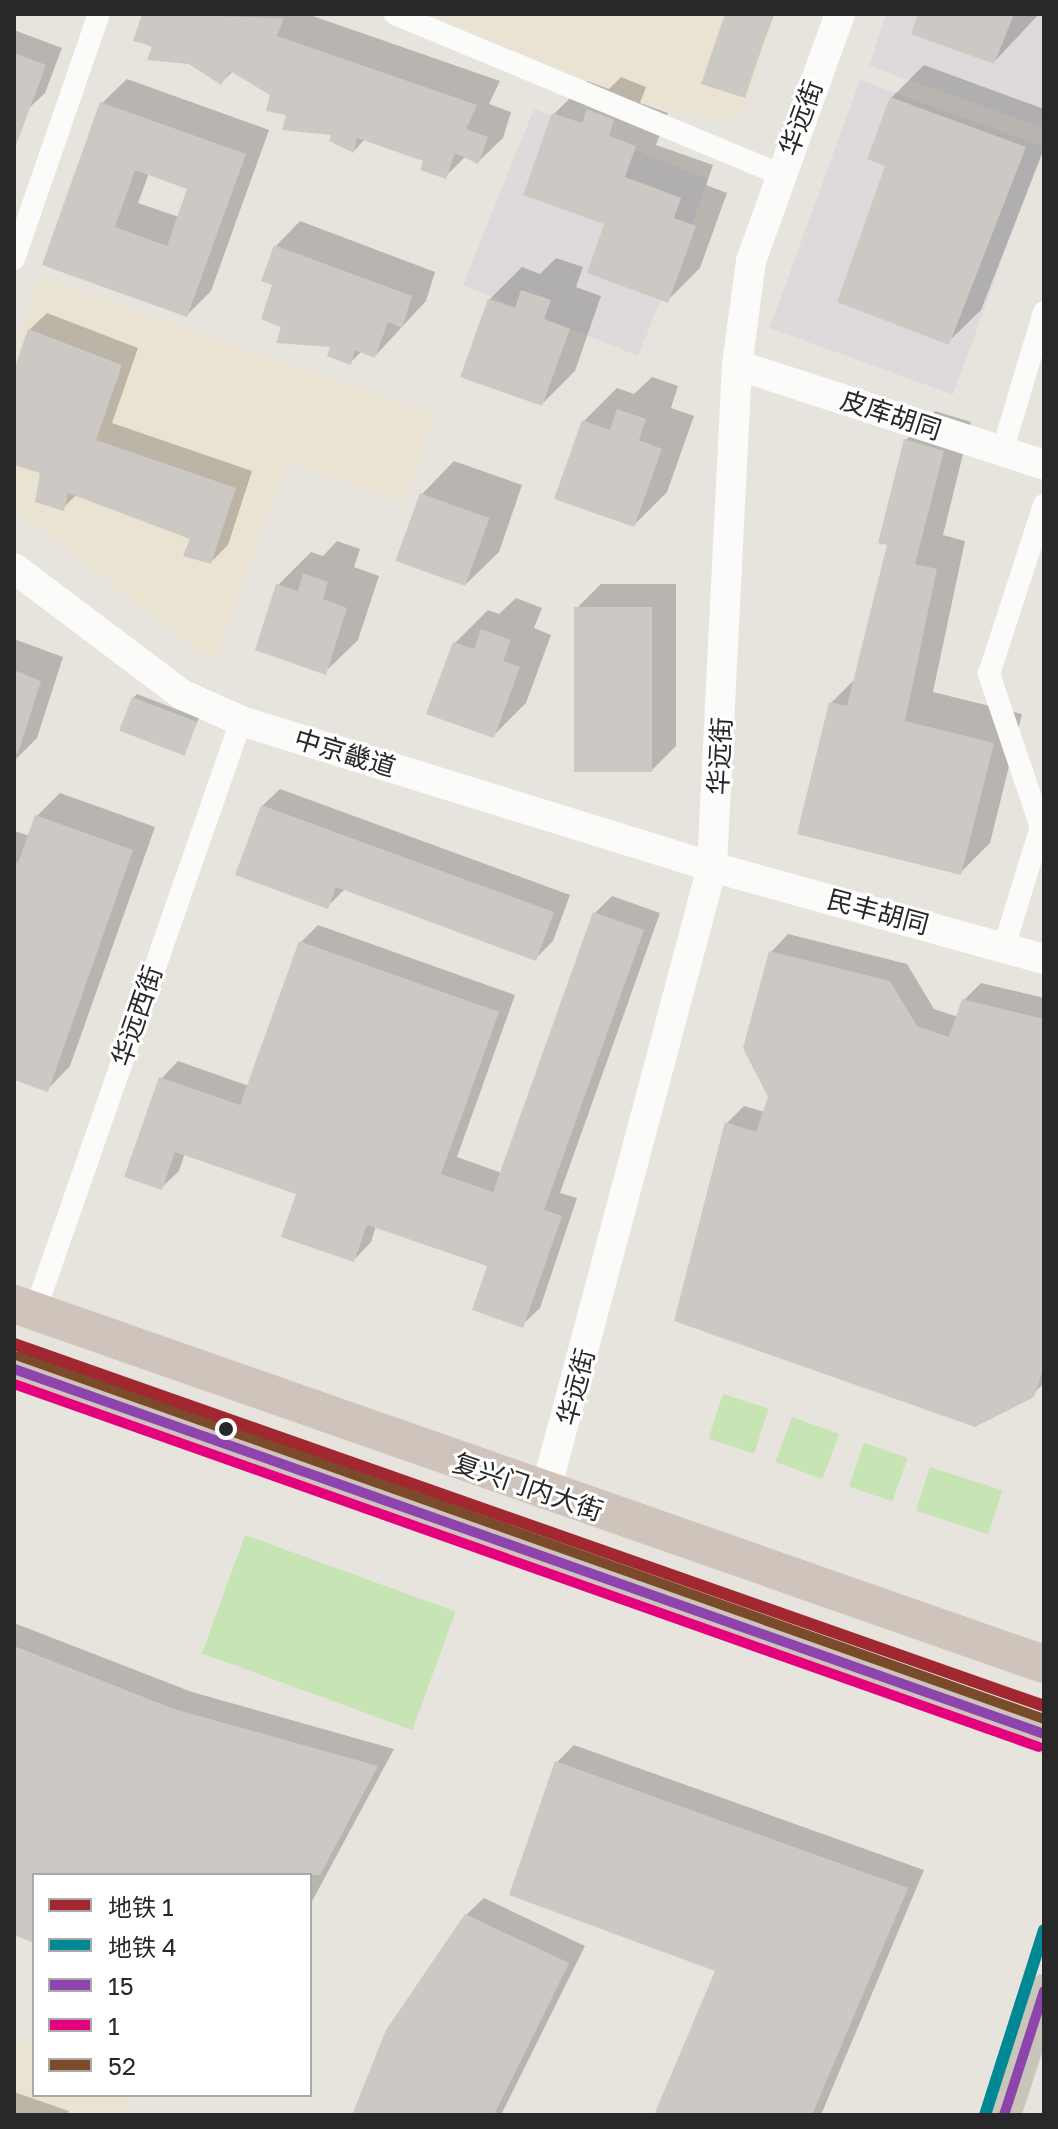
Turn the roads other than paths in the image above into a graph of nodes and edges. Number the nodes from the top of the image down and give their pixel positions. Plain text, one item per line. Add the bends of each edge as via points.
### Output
1 (99, 14) edge
2 (395, 14) edge
3 (840, 14) edge
4 (780, 174) junction
5 (14, 259) edge
6 (1044, 312) edge
7 (737, 365) junction
8 (1002, 452) junction
9 (1044, 465) edge
10 (1044, 505) edge
11 (14, 568) edge
12 (241, 721) junction
13 (712, 867) junction
14 (1004, 947) junction
15 (1044, 959) edge
16 (24, 1307) edge
17 (14, 1369) edge
18 (545, 1493) junction
19 (1044, 1664) edge
20 (1044, 1734) edge
21 (1044, 1991) edge
22 (1004, 2115) edge

1 - 5 street
2 - 4 street
3 - 4 street, 华远街
4 - 7 street, 华远街 via 751,261
6 - 8 street
7 - 8 street, 皮库胡同
7 - 13 street, 华远街
8 - 9 street, 皮库胡同
10 - 14 street via 989,674 1041,827
11 - 12 street, 中京畿道 via 181,694
12 - 13 street, 中京畿道
12 - 16 street, 华远西街
13 - 14 street, 民丰胡同
13 - 18 street, 华远街
14 - 15 street, 民丰胡同
16 - 18 highway, 复兴门内大街
17 - 20 highway
18 - 19 highway, 复兴门内大街
21 - 22 main road

